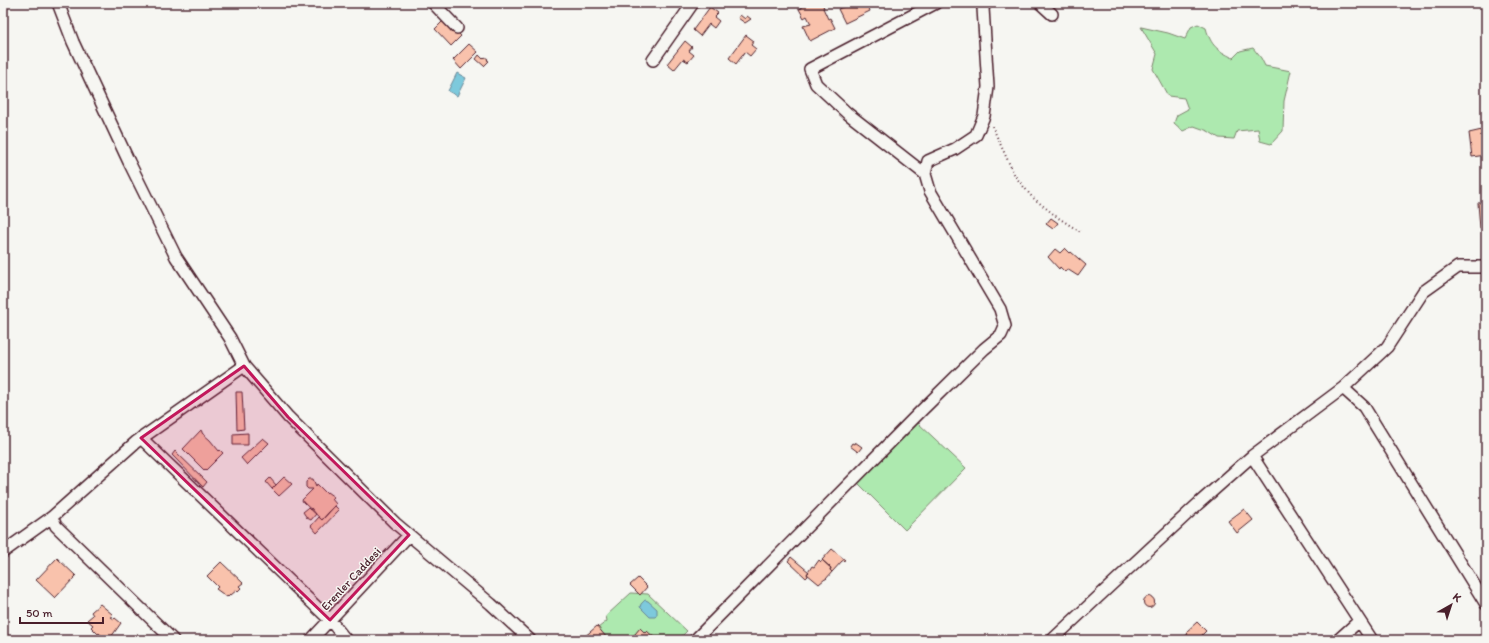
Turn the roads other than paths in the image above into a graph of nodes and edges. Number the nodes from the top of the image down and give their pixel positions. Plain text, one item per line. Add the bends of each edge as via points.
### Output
1 (58, 3) edge
2 (433, 3) edge
3 (693, 3) edge
4 (936, 3) edge
5 (986, 3) edge
6 (1040, 3) edge
7 (1052, 14) dead end
8 (457, 28) dead end
9 (653, 60) dead end
10 (925, 174) junction
11 (1486, 267) edge
12 (244, 366) junction
13 (1343, 388) junction
14 (141, 438) junction
15 (1252, 456) junction
16 (52, 517) junction
17 (409, 535) junction
18 (3, 552) edge
19 (1486, 604) edge
20 (330, 620) junction
21 (1359, 621) junction
22 (173, 640) edge
23 (311, 640) edge
24 (346, 640) edge
25 (530, 640) edge
26 (695, 640) edge
27 (1052, 640) edge
28 (1338, 640) edge
29 (1372, 640) edge

1 - 12 street via 129,162 176,257 230,338
2 - 8 street
3 - 9 street
4 - 10 street via 810,69 816,84 847,113
5 - 10 street via 983,8 988,87 984,116 976,135 955,149 928,161
6 - 7 street
10 - 26 street via 930,191 1000,309 1005,326 1001,335 922,410
11 - 13 street via 1458,267 1423,292 1387,347
12 - 14 street
12 - 17 street via 288,417
13 - 15 street
13 - 19 street via 1364,408
14 - 16 street
14 - 20 street
15 - 21 street
15 - 27 street
16 - 18 street
16 - 22 street via 56,526
17 - 20 street, Erenler Caddesi
17 - 25 street
20 - 23 street, Erenler Caddesi
20 - 24 street
21 - 28 street
21 - 29 street

